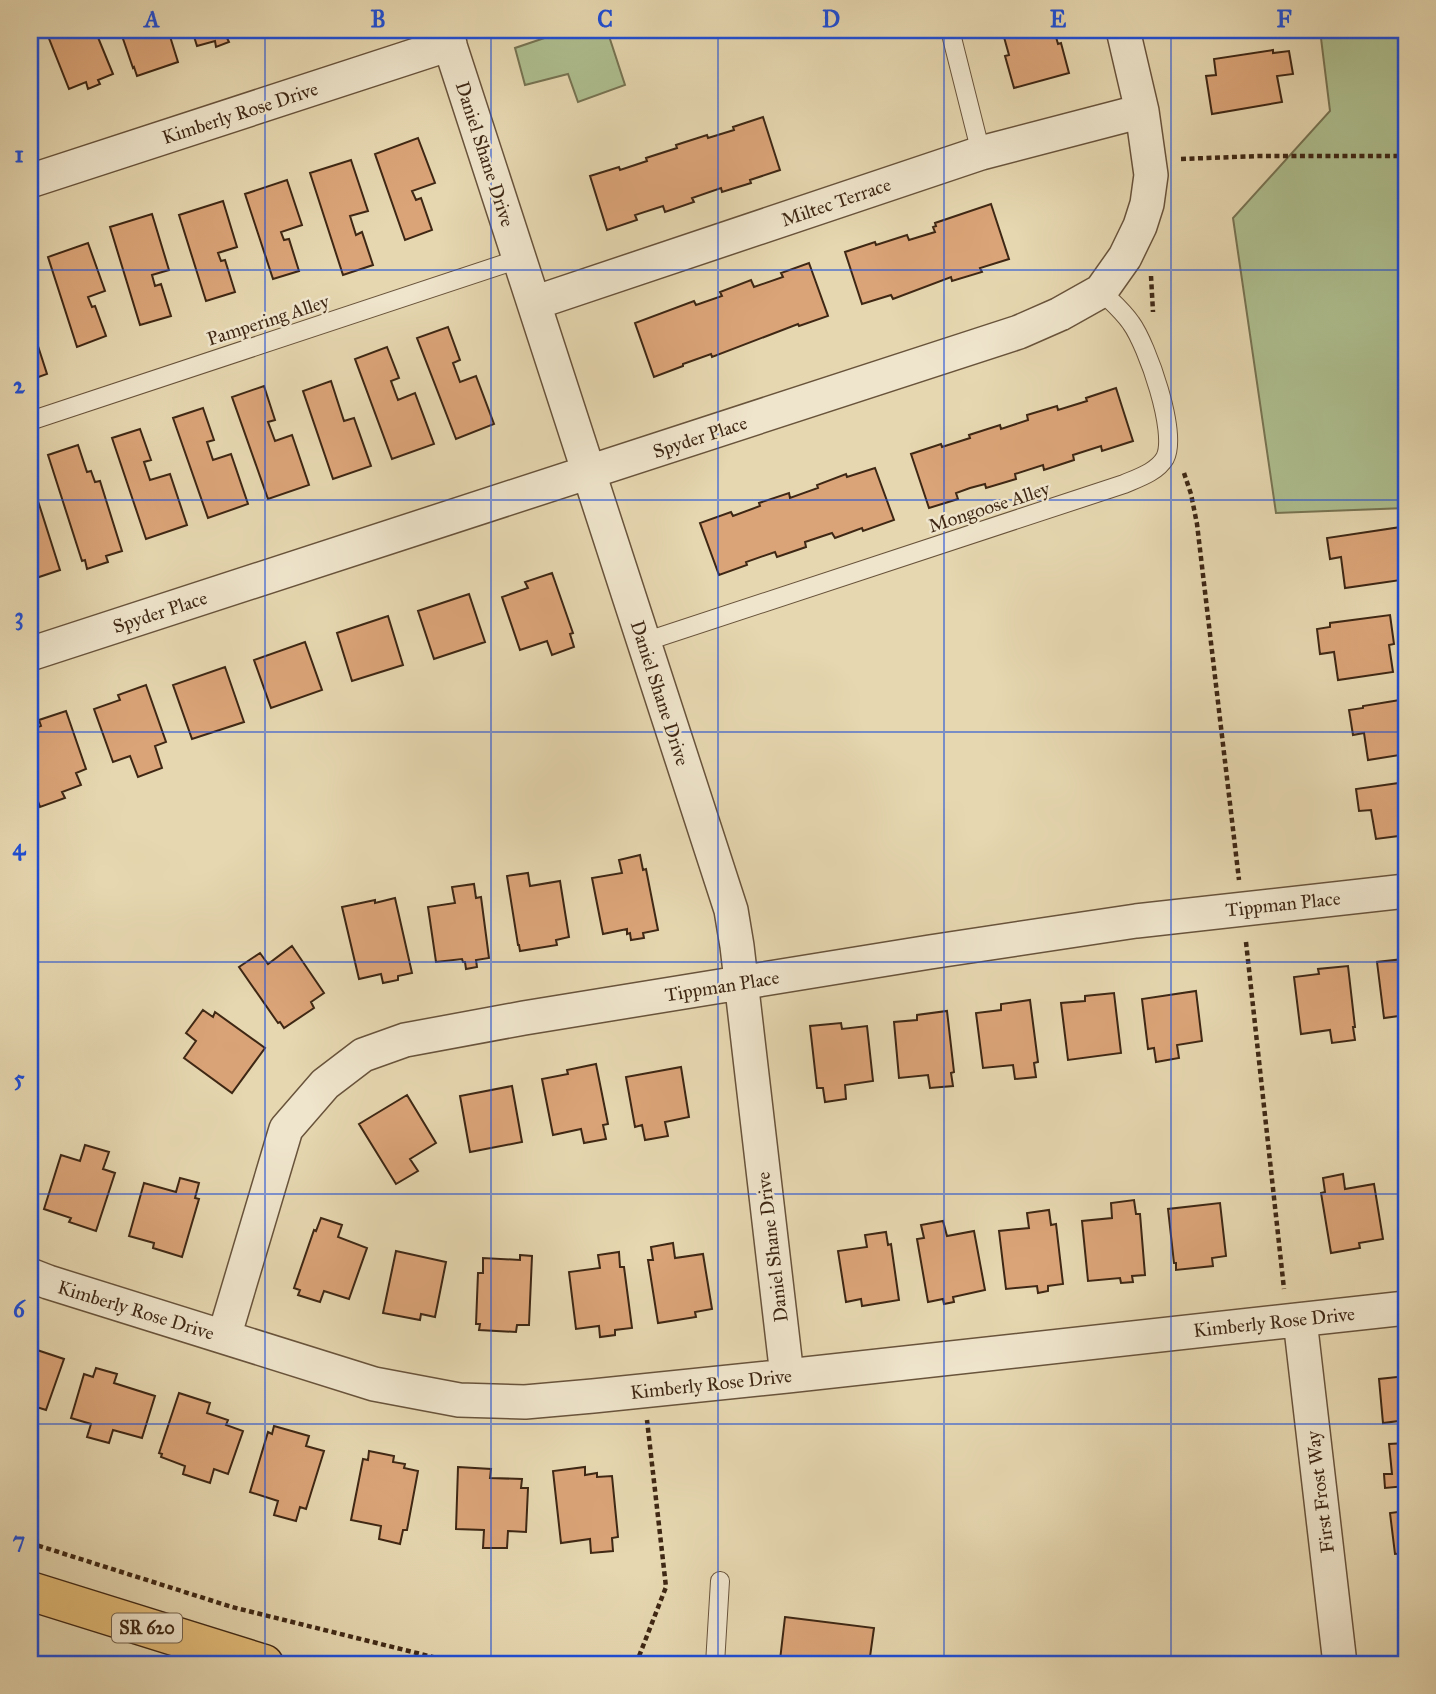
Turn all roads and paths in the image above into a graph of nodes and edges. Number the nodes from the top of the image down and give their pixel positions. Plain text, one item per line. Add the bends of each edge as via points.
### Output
1 (950, 30) edge
2 (1123, 30) edge
3 (448, 37) edge
4 (1142, 111) junction
5 (981, 153) junction
6 (1406, 156) edge
7 (1177, 159) dead end
8 (31, 178) edge
9 (519, 259) junction
10 (1150, 269) dead end
11 (1101, 292) junction
12 (534, 303) junction
13 (1153, 320) dead end
14 (30, 421) edge
15 (1176, 465) dead end
16 (589, 473) junction
17 (644, 642) junction
18 (30, 654) edge
19 (1240, 881) dead end
20 (1406, 891) edge
21 (1247, 942) dead end
22 (741, 983) junction
23 (30, 1275) edge
24 (1284, 1290) dead end
25 (1406, 1308) edge
26 (1300, 1320) junction
27 (224, 1337) junction
28 (787, 1376) junction
29 (644, 1391) junction
30 (30, 1544) edge
31 (720, 1581) dead end
32 (30, 1591) edge
33 (264, 1664) edge
34 (461, 1664) edge
35 (636, 1664) edge
36 (715, 1664) edge
37 (1340, 1664) edge

1 - 5 lane
2 - 4 street, Spyder Place
3 - 8 street, Kimberly Rose Drive
3 - 9 street, Daniel Shane Drive
4 - 5 street, Miltec Terrace
4 - 11 street, Spyder Place via 1151,175 1147,204 1125,257
5 - 12 street, Miltec Terrace
6 - 7 path
9 - 12 street, Daniel Shane Drive
9 - 14 lane, Pampering Alley
10 - 13 path
11 - 16 street, Spyder Place via 1019,332
11 - 17 lane, Mongoose Alley via 1130,320 1141,339 1159,393 1169,443 1156,468 1124,485
12 - 16 street, Daniel Shane Drive
15 - 19 path via 1188,480 1196,524
16 - 17 street, Daniel Shane Drive
16 - 18 street, Spyder Place
17 - 22 street, Daniel Shane Drive via 731,910
20 - 22 street, Tippman Place via 1136,921
21 - 24 path
22 - 27 street, Tippman Place via 524,1017 405,1040 363,1055 325,1084 286,1129
22 - 28 street, Daniel Shane Drive
23 - 27 street, Kimberly Rose Drive
25 - 26 street, Kimberly Rose Drive
26 - 28 street, Kimberly Rose Drive
26 - 37 street, First Frost Way
27 - 29 street, Kimberly Rose Drive via 374,1384 459,1399 525,1402
28 - 29 street, Kimberly Rose Drive
29 - 35 path via 666,1587
30 - 34 path via 232,1607
31 - 36 lane
32 - 33 main road, SR 620

